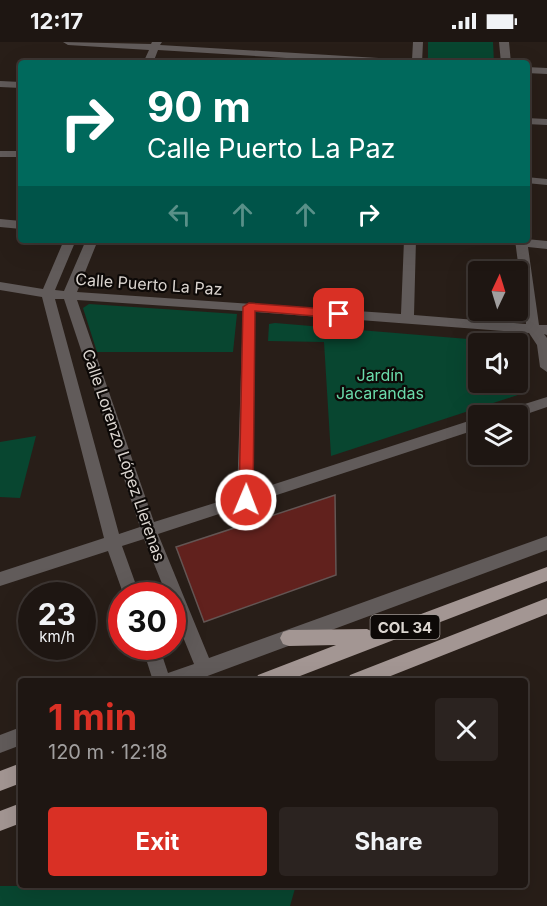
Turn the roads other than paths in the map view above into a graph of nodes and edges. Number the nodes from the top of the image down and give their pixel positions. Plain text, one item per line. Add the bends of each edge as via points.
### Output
1 (68, 42) edge
2 (418, 42) edge
3 (504, 42) edge
4 (157, 44) edge
5 (177, 45) edge
6 (149, 60) edge
7 (170, 60) edge
8 (375, 60) edge
9 (415, 60) edge
10 (506, 60) edge
11 (530, 70) edge
12 (547, 71) edge
13 (0, 84) edge
14 (18, 85) edge
15 (530, 121) edge
16 (547, 122) edge
17 (0, 154) edge
18 (18, 154) edge
19 (530, 180) edge
20 (547, 182) edge
21 (0, 223) edge
22 (18, 225) edge
23 (69, 243) edge
24 (91, 243) edge
25 (410, 243) edge
26 (522, 243) edge
27 (530, 243) edge
28 (547, 245) edge
29 (0, 286) edge
30 (46, 294) junction
31 (69, 295) junction
32 (249, 307) junction
33 (406, 319) junction
34 (533, 329) junction
35 (547, 330) edge
36 (547, 367) edge
37 (547, 402) edge
38 (528, 408) edge
39 (468, 427) edge
40 (246, 500) junction
41 (149, 531) junction
42 (113, 542) junction
43 (547, 543) edge
44 (547, 574) edge
45 (127, 582) edge
46 (1, 583) edge
47 (547, 606) edge
48 (379, 637) junction
49 (289, 638) junction
50 (155, 660) edge
51 (205, 669) junction
52 (161, 678) edge
53 (180, 678) edge
54 (272, 678) edge
55 (364, 678) edge
56 (18, 737) edge
57 (0, 744) edge
58 (18, 774) edge
59 (0, 781) edge
60 (18, 814) edge
61 (0, 821) edge

1 - 4 street
2 - 9 street
3 - 10 street
4 - 5 street
4 - 6 street
5 - 7 street
5 - 8 street
11 - 12 street
13 - 14 street
15 - 16 street
17 - 18 street
19 - 20 street
21 - 22 street
23 - 30 street
24 - 31 street
25 - 33 street
26 - 34 street
27 - 28 street
29 - 30 street, Calle Puerto La Paz
30 - 31 street, Calle Puerto La Paz
30 - 42 street, Calle Lorenzo López Llerenas
31 - 32 street, Calle Puerto La Paz
31 - 41 street, Calle Lorenzo López Llerenas
32 - 33 street, Calle Puerto La Paz
32 - 40 street
33 - 34 street, Calle Puerto La Paz
34 - 35 street, Calle Puerto La Paz
34 - 36 street via 544,344
37 - 38 street
39 - 40 street
40 - 41 street
41 - 42 street
41 - 51 street, Calle Lorenzo López Llerenas
42 - 45 street, Calle Lorenzo López Llerenas
42 - 46 street
43 - 49 street
44 - 48 main road, COL 34
47 - 55 main road, COL 34
48 - 49 main road
48 - 54 main road, COL 34
49 - 51 street
50 - 52 street
51 - 53 street
56 - 57 street
58 - 59 main road
60 - 61 main road

